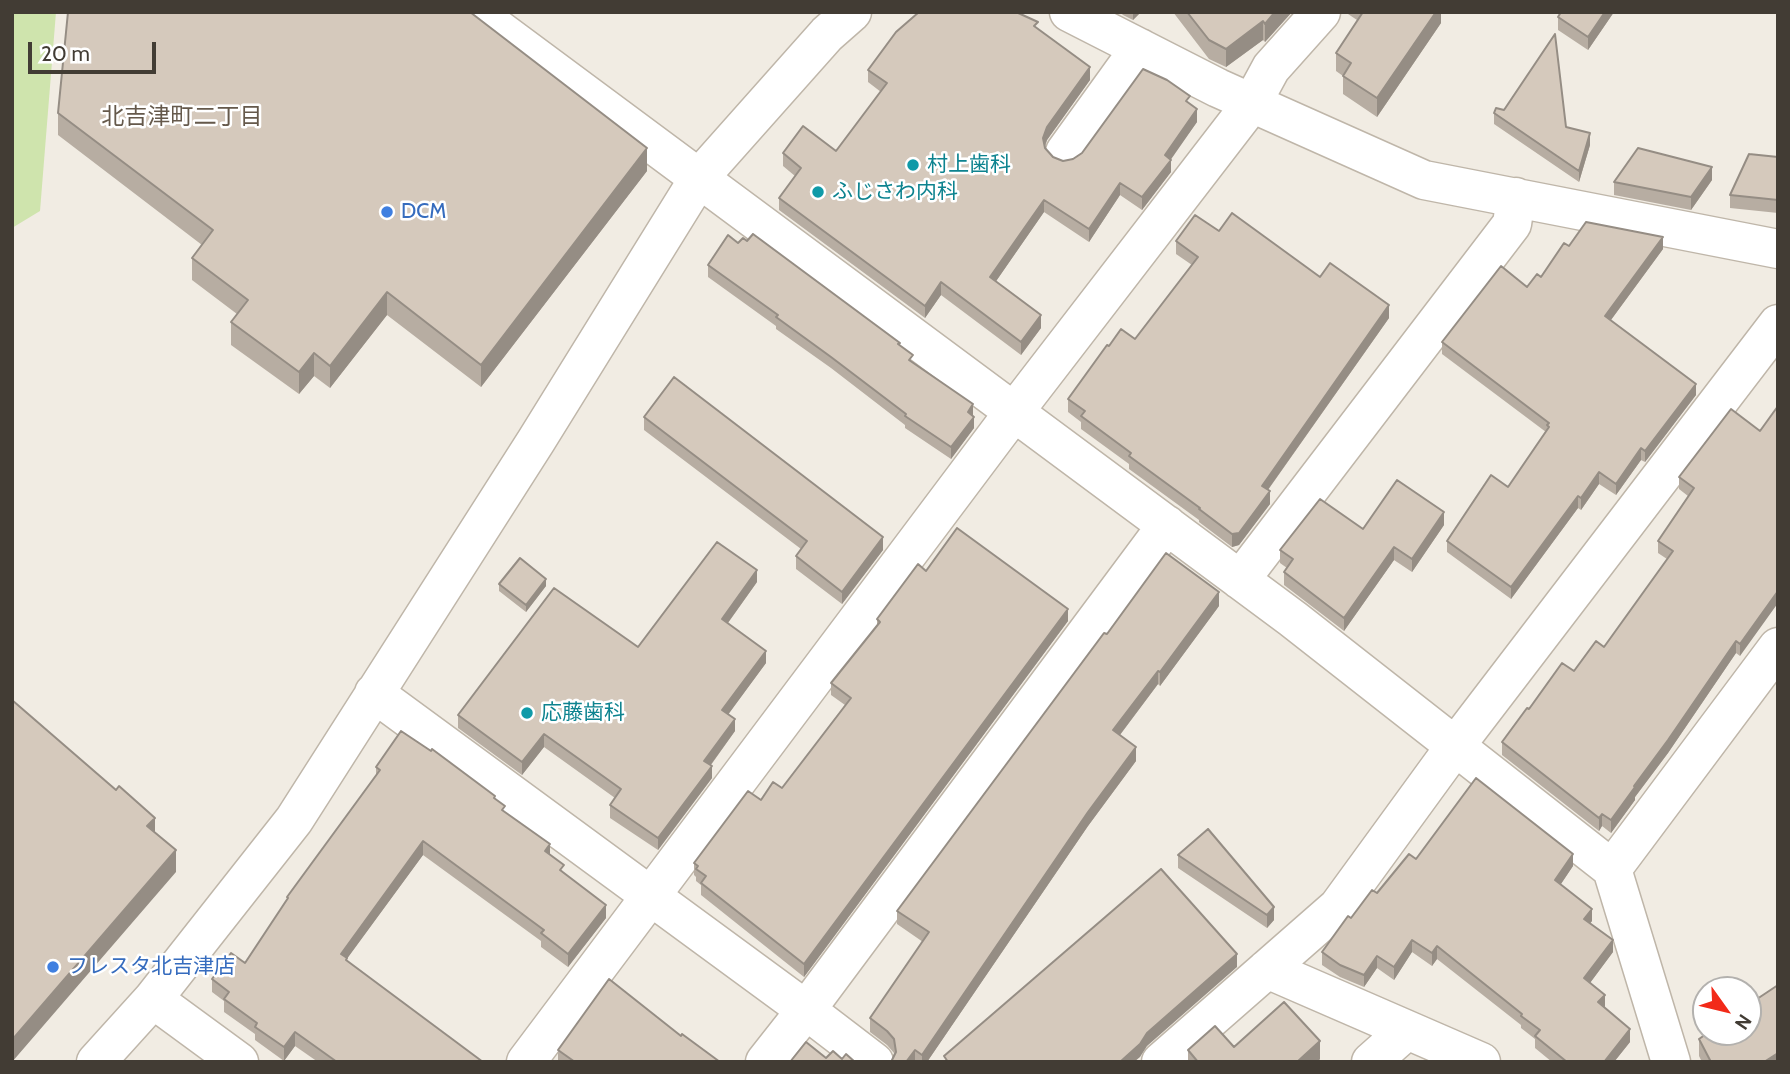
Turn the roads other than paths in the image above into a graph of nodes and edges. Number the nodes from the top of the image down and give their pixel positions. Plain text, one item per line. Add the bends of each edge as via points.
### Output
1 (475, 12) edge
2 (852, 12) edge
3 (1069, 12) edge
4 (1321, 12) edge
5 (1140, 48) junction
6 (1252, 103) junction
7 (1065, 152) dead end
8 (699, 177) junction
9 (1516, 197) junction
10 (1778, 249) edge
11 (1778, 324) edge
12 (1014, 412) junction
13 (1167, 525) junction
14 (1240, 580) junction
15 (1778, 647) edge
16 (374, 693) junction
17 (1456, 745) junction
18 (1612, 869) junction
19 (650, 896) junction
20 (1267, 969) junction
21 (153, 999) junction
22 (806, 1010) junction
23 (1407, 1030) junction
24 (96, 1062) edge
25 (239, 1062) edge
26 (526, 1062) edge
27 (765, 1062) edge
28 (874, 1062) edge
29 (1161, 1062) edge
30 (1371, 1062) edge
31 (1481, 1062) edge
32 (1671, 1062) edge

1 - 8 street
2 - 8 street
3 - 5 street
4 - 6 street via 1271,68
5 - 6 street
5 - 7 street
6 - 9 street via 1424,180
6 - 12 street
8 - 12 street
8 - 16 street
9 - 10 street
9 - 14 street via 1512,223
11 - 17 street
12 - 13 street
12 - 19 street
13 - 14 street
13 - 22 street
14 - 17 street
15 - 18 street
16 - 19 street
16 - 21 street via 294,820
17 - 18 street
17 - 20 street via 1338,907
18 - 32 street
19 - 22 street
19 - 26 street
20 - 23 street
20 - 29 street
21 - 24 street
21 - 25 street
22 - 27 street
22 - 28 street
23 - 30 street
23 - 31 street

